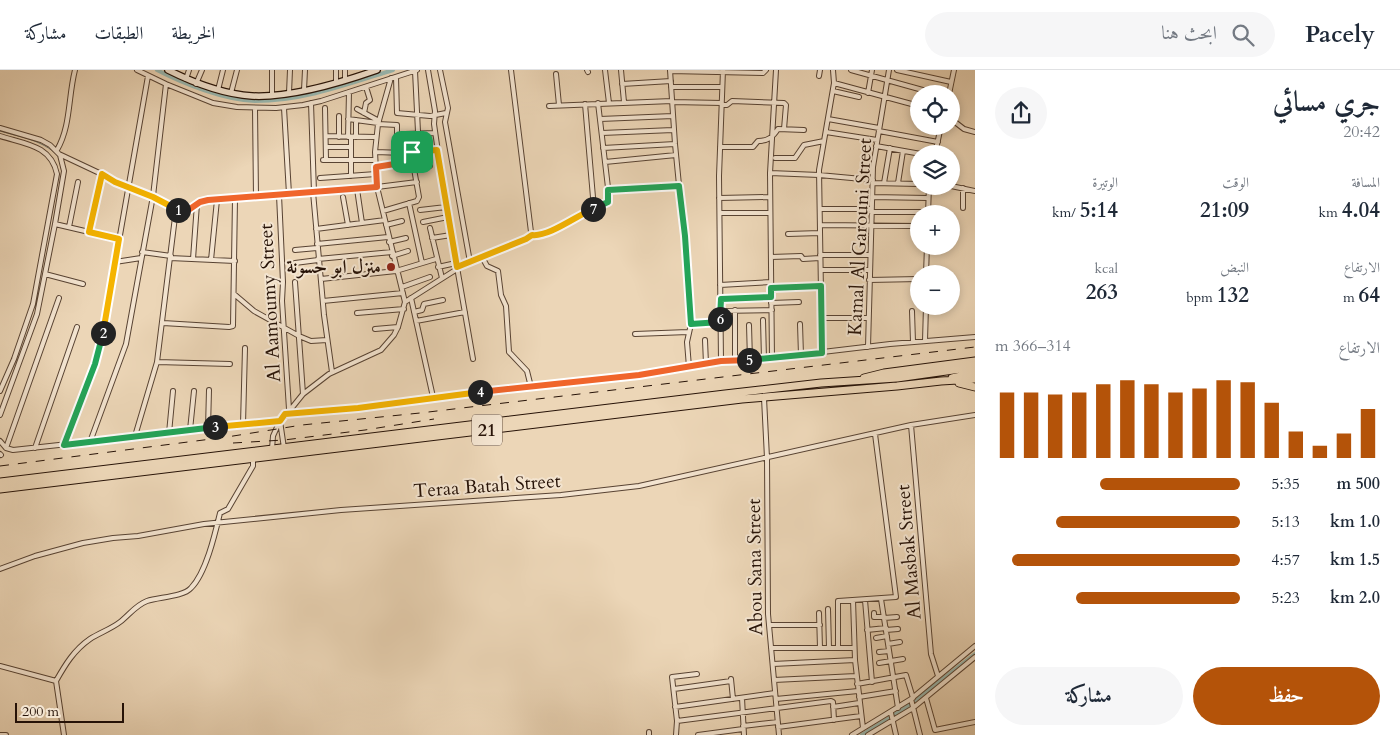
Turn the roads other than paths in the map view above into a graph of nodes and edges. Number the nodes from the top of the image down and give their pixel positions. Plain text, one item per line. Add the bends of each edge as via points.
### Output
1 (75, 70) edge
2 (137, 70) edge
3 (168, 70) edge
4 (189, 70) edge
5 (202, 70) edge
6 (222, 70) edge
7 (238, 70) edge
8 (272, 70) edge
9 (290, 70) edge
10 (305, 70) edge
11 (336, 70) edge
12 (345, 70) edge
13 (377, 70) edge
14 (416, 70) edge
15 (428, 70) edge
16 (440, 70) edge
17 (511, 70) edge
18 (605, 70) edge
19 (621, 70) edge
20 (776, 70) edge
21 (820, 70) edge
22 (832, 70) edge
23 (851, 70) edge
24 (872, 70) edge
25 (889, 70) edge
26 (897, 70) edge
27 (954, 70) edge
28 (369, 71) edge
29 (670, 71) edge
30 (723, 71) edge
31 (764, 71) edge
32 (913, 72) edge
33 (556, 74) dead end
34 (871, 75) junction
35 (148, 76) junction
36 (819, 76) dead end
37 (393, 78) junction
38 (186, 79) junction
39 (345, 79) junction
40 (888, 80) junction
41 (671, 81) junction
42 (336, 82) junction
43 (951, 82) junction
44 (834, 83) junction
45 (166, 84) junction
46 (196, 84) junction
47 (622, 84) junction
48 (950, 85) edge
49 (366, 86) junction
50 (910, 86) edge
51 (671, 87) junction
52 (722, 87) junction
53 (218, 90) junction
54 (304, 90) junction
55 (832, 91) junction
56 (349, 92) junction
57 (231, 93) junction
58 (289, 93) junction
59 (868, 93) junction
60 (272, 95) junction
61 (859, 97) dead end
62 (885, 97) junction
63 (624, 102) junction
64 (672, 102) junction
65 (774, 102) junction
66 (311, 103) junction
67 (598, 103) junction
68 (609, 103) junction
69 (585, 104) junction
70 (722, 104) junction
71 (910, 104) edge
72 (559, 105) junction
73 (549, 106) dead end
74 (254, 108) junction
75 (284, 108) junction
76 (325, 108) dead end
77 (357, 109) dead end
78 (364, 112) junction
79 (446, 113) junction
80 (417, 115) junction
81 (339, 116) dead end
82 (435, 116) junction
83 (673, 116) junction
84 (348, 119) junction
85 (600, 119) junction
86 (828, 119) junction
87 (356, 120) junction
88 (379, 122) junction
89 (960, 126) edge
90 (0, 128) edge
91 (784, 129) junction
92 (879, 129) junction
93 (673, 130) junction
94 (804, 130) dead end
95 (826, 132) junction
96 (975, 132) edge
97 (435, 133) junction
98 (602, 133) junction
99 (405, 134) dead end
100 (418, 134) junction
101 (939, 135) edge
102 (0, 136) edge
103 (326, 136) junction
104 (30, 137) junction
105 (339, 137) junction
106 (352, 137) junction
107 (376, 137) junction
108 (771, 137) junction
109 (877, 140) junction
110 (824, 141) junction
111 (938, 142) junction
112 (28, 144) junction
113 (674, 144) junction
114 (937, 145) edge
115 (876, 146) junction
116 (326, 147) junction
117 (351, 147) junction
118 (720, 147) junction
119 (603, 148) junction
120 (890, 148) junction
121 (437, 150) junction
122 (903, 151) junction
123 (58, 152) junction
124 (375, 152) junction
125 (397, 152) junction
126 (412, 152) junction
127 (419, 152) junction
128 (910, 152) edge
129 (676, 155) junction
130 (774, 158) dead end
131 (351, 160) junction
132 (375, 160) junction
133 (413, 161) junction
134 (605, 162) junction
135 (430, 166) dead end
136 (376, 167) junction
137 (414, 169) junction
138 (770, 173) junction
139 (102, 174) junction
140 (376, 174) junction
141 (819, 175) junction
142 (351, 176) junction
143 (320, 178) dead end
144 (872, 181) junction
145 (78, 182) dead end
146 (417, 182) junction
147 (884, 183) junction
148 (898, 183) junction
149 (910, 184) edge
150 (679, 186) junction
151 (130, 187) junction
152 (377, 187) junction
153 (357, 188) junction
154 (960, 188) edge
155 (963, 188) junction
156 (608, 190) junction
157 (975, 191) edge
158 (314, 192) junction
159 (288, 194) junction
160 (279, 195) junction
161 (928, 195) edge
162 (152, 196) junction
163 (256, 197) junction
164 (344, 197) dead end
165 (770, 197) junction
166 (719, 198) junction
167 (872, 198) junction
168 (928, 198) junction
169 (235, 199) junction
170 (217, 200) junction
171 (197, 203) junction
172 (409, 203) junction
173 (928, 205) edge
174 (446, 206) junction
175 (963, 208) dead end
176 (176, 209) junction
177 (594, 209) junction
178 (820, 209) junction
179 (420, 210) dead end
180 (383, 211) junction
181 (871, 211) junction
182 (720, 212) junction
183 (910, 212) edge
184 (770, 213) junction
185 (448, 217) junction
186 (402, 221) dead end
187 (423, 222) dead end
188 (362, 223) junction
189 (385, 223) junction
190 (55, 224) junction
191 (348, 225) junction
192 (820, 225) junction
193 (871, 226) junction
194 (910, 226) edge
195 (69, 227) junction
196 (430, 228) dead end
197 (316, 229) junction
198 (89, 232) junction
199 (820, 233) junction
200 (788, 234) dead end
201 (451, 235) junction
202 (532, 235) junction
203 (388, 237) junction
204 (406, 238) dead end
205 (432, 238) junction
206 (119, 239) junction
207 (389, 242) junction
208 (317, 246) junction
209 (296, 250) dead end
210 (408, 251) dead end
211 (392, 254) junction
212 (141, 255) junction
213 (870, 255) junction
214 (820, 256) junction
215 (171, 257) junction
216 (482, 257) junction
217 (771, 257) junction
218 (193, 259) junction
219 (436, 259) junction
220 (211, 260) junction
221 (318, 260) junction
222 (235, 261) junction
223 (115, 262) junction
224 (470, 262) junction
225 (295, 263) dead end
226 (422, 263) junction
227 (457, 266) junction
228 (438, 267) junction
229 (821, 270) junction
230 (870, 270) junction
231 (396, 272) junction
232 (45, 274) junction
233 (430, 277) dead end
234 (442, 278) junction
235 (321, 279) junction
236 (910, 279) edge
237 (869, 280) junction
238 (295, 282) dead end
239 (771, 282) junction
240 (83, 284) dead end
241 (720, 285) junction
242 (821, 286) junction
243 (402, 287) junction
244 (771, 288) junction
245 (403, 293) junction
246 (234, 294) junction
247 (771, 297) junction
248 (59, 298) dead end
249 (411, 298) junction
250 (721, 299) junction
251 (443, 300) dead end
252 (323, 301) junction
253 (405, 302) junction
254 (799, 302) dead end
255 (771, 303) junction
256 (404, 309) junction
257 (720, 310) junction
258 (734, 310) junction
259 (772, 310) junction
260 (414, 312) junction
261 (465, 312) junction
262 (357, 313) dead end
263 (912, 315) edge
264 (926, 315) edge
265 (822, 318) junction
266 (868, 318) junction
267 (762, 320) dead end
268 (416, 321) junction
269 (720, 322) junction
270 (163, 323) junction
271 (691, 324) junction
272 (800, 324) dead end
273 (749, 325) dead end
274 (77, 327) dead end
275 (284, 327) junction
276 (398, 327) junction
277 (375, 328) dead end
278 (688, 332) junction
279 (635, 334) dead end
280 (299, 336) junction
281 (975, 336) edge
282 (327, 340) junction
283 (706, 340) dead end
284 (925, 341) junction
285 (913, 342) junction
286 (868, 347) junction
287 (246, 348) dead end
288 (822, 353) junction
289 (801, 355) junction
290 (772, 358) junction
291 (473, 359) dead end
292 (764, 359) junction
293 (750, 360) junction
294 (721, 361) junction
295 (734, 361) junction
296 (975, 361) edge
297 (158, 362) junction
298 (230, 364) dead end
299 (706, 364) junction
300 (689, 367) junction
301 (975, 367) edge
302 (332, 372) junction
303 (975, 373) edge
304 (975, 379) edge
305 (944, 381) junction
306 (853, 382) junction
307 (531, 387) junction
308 (975, 387) edge
309 (210, 390) dead end
310 (0, 391) edge
311 (173, 391) dead end
312 (194, 391) dead end
313 (303, 394) junction
314 (433, 397) junction
315 (764, 397) junction
316 (289, 409) junction
317 (285, 414) junction
318 (0, 415) edge
319 (975, 415) edge
320 (280, 421) junction
321 (243, 424) junction
322 (911, 425) junction
323 (208, 428) junction
324 (190, 430) junction
325 (169, 433) junction
326 (875, 434) junction
327 (136, 436) junction
328 (0, 441) edge
329 (90, 442) junction
330 (64, 445) junction
331 (34, 448) junction
332 (272, 448) junction
333 (284, 448) junction
334 (7, 449) junction
335 (253, 458) junction
336 (767, 458) junction
337 (0, 482) edge
338 (0, 489) edge
339 (218, 523) junction
340 (0, 570) edge
341 (882, 599) junction
342 (853, 600) junction
343 (865, 600) junction
344 (828, 609) dead end
345 (819, 613) dead end
346 (874, 613) dead end
347 (884, 617) junction
348 (898, 617) dead end
349 (769, 625) junction
350 (820, 625) junction
351 (886, 629) junction
352 (898, 629) dead end
353 (867, 630) junction
354 (887, 636) junction
355 (876, 638) dead end
356 (900, 642) dead end
357 (888, 644) junction
358 (975, 646) edge
359 (771, 648) junction
360 (820, 648) junction
361 (829, 648) junction
362 (838, 648) junction
363 (854, 648) junction
364 (890, 651) junction
365 (879, 652) dead end
366 (975, 657) edge
367 (903, 659) dead end
368 (855, 660) junction
369 (891, 661) junction
370 (879, 663) dead end
371 (773, 664) junction
372 (0, 666) edge
373 (697, 674) dead end
374 (856, 676) junction
375 (938, 676) junction
376 (894, 677) junction
377 (774, 680) junction
378 (56, 681) junction
379 (872, 682) junction
380 (857, 684) junction
381 (674, 689) junction
382 (858, 691) junction
383 (896, 691) junction
384 (775, 693) junction
385 (859, 697) junction
386 (742, 698) junction
387 (926, 698) junction
388 (733, 699) junction
389 (776, 699) junction
390 (912, 699) junction
391 (859, 703) junction
392 (675, 707) junction
393 (776, 707) junction
394 (833, 707) junction
395 (898, 708) junction
396 (913, 708) junction
397 (743, 712) junction
398 (891, 713) junction
399 (861, 716) junction
400 (834, 720) junction
401 (677, 721) junction
402 (893, 722) junction
403 (975, 722) edge
404 (778, 725) junction
405 (743, 727) junction
406 (863, 728) junction
407 (712, 734) edge
408 (0, 735) edge
409 (6, 735) edge
410 (64, 735) edge
411 (676, 735) edge
412 (700, 735) edge
413 (744, 735) edge
414 (779, 735) edge
415 (852, 735) edge
416 (868, 735) edge
417 (896, 735) edge
418 (920, 735) edge

1 - 123 street
2 - 35 street
3 - 38 street
4 - 38 street
5 - 46 street
6 - 53 street
7 - 57 street
8 - 60 street
9 - 58 street
10 - 54 street
11 - 42 street
12 - 39 street
13 - 28 street
14 - 37 street
14 - 80 street
15 - 82 street
16 - 79 street via 448,108
17 - 202 street
18 - 68 street
19 - 47 street
20 - 65 street
21 - 36 street
22 - 44 street
23 - 34 street
24 - 34 street
25 - 40 street, Kamal Al Garouni Street
26 - 32 street
27 - 43 street
28 - 39 street
29 - 30 street
29 - 41 street
30 - 31 street
30 - 52 street
32 - 43 street
33 - 72 street
34 - 40 street
34 - 59 street
35 - 45 street
35 - 151 street
37 - 49 street
37 - 80 street via 397,112
37 - 88 street
38 - 46 street
39 - 42 street
40 - 50 street
40 - 62 street, Kamal Al Garouni Street
41 - 47 street
41 - 51 street
42 - 54 street
43 - 48 street
44 - 55 street
44 - 59 street
45 - 74 street via 213,103
45 - 162 street
46 - 53 street
47 - 63 street
49 - 56 street
49 - 78 street via 370,100
51 - 52 street
51 - 64 street
52 - 70 street
53 - 57 street
54 - 58 street
55 - 61 street
55 - 86 street
56 - 66 street
56 - 84 street
57 - 60 street
58 - 60 street
59 - 62 street
62 - 71 street
62 - 92 street, Kamal Al Garouni Street
63 - 64 street
63 - 68 street
64 - 70 street
64 - 83 street
65 - 70 street via 732,101
65 - 91 street via 786,105
65 - 108 street
66 - 75 street
66 - 158 street
67 - 68 street
67 - 69 street
67 - 85 street
69 - 72 street
69 - 177 street
70 - 118 street
72 - 73 street
74 - 75 street
74 - 163 street
75 - 159 street
76 - 103 street
77 - 78 street
78 - 88 street
79 - 82 street
79 - 224 street
80 - 82 street
80 - 100 street
81 - 105 street
82 - 97 street
83 - 85 street
83 - 93 street
84 - 87 street
84 - 106 street
85 - 98 street
86 - 92 street
86 - 95 street
87 - 88 street
87 - 106 street
88 - 107 street
88 - 125 street via 397,125
89 - 96 street
90 - 104 street
91 - 94 street
91 - 108 street via 778,129
92 - 109 street, Kamal Al Garouni Street
92 - 111 street
93 - 98 street
93 - 113 street
95 - 109 street
95 - 110 street
97 - 100 street
97 - 121 street
98 - 119 street
99 - 100 street
100 - 127 street
101 - 111 street
102 - 112 street
103 - 105 street
103 - 116 street
104 - 112 street
104 - 123 street via 46,142
105 - 106 street
106 - 107 street
106 - 117 street
107 - 124 street
108 - 118 street via 752,148
108 - 138 street
109 - 115 street, Kamal Al Garouni Street
110 - 130 street via 804,145 795,158
110 - 141 street
111 - 114 street
112 - 310 street via 41,149 52,160 57,174 31,311
113 - 119 street
113 - 129 street
115 - 120 street
115 - 144 street, Kamal Al Garouni Street
116 - 117 street
116 - 131 street via 324,160
117 - 131 street
118 - 166 street
119 - 134 street
120 - 122 street
120 - 147 street
121 - 127 street
121 - 174 street
122 - 128 street
122 - 148 street
123 - 139 street
123 - 190 street via 64,171
124 - 125 street
124 - 132 street
125 - 126 street
126 - 127 street
126 - 133 street
129 - 134 street
129 - 150 street
131 - 132 street
131 - 142 street
132 - 136 street
133 - 136 street
133 - 137 street
134 - 156 street
135 - 137 street
136 - 140 street
137 - 146 street
138 - 141 street
138 - 165 street
139 - 151 street
139 - 198 street
140 - 142 street
140 - 152 street
141 - 144 street
141 - 178 street
142 - 143 street
144 - 147 street
144 - 167 street, Kamal Al Garouni Street
145 - 195 street
146 - 152 street
146 - 172 street via 420,195
147 - 148 street
148 - 149 street
150 - 156 street
150 - 271 street
151 - 162 street
151 - 206 street
152 - 153 street
152 - 180 street
153 - 158 street
153 - 188 street
154 - 155 street
155 - 157 street
155 - 175 street
156 - 177 street via 606,203
158 - 159 street
158 - 197 street
159 - 160 street
160 - 163 street
160 - 275 street, Al Aamoumy Street
161 - 168 street
162 - 176 street
162 - 212 street
163 - 169 street
164 - 191 street
165 - 166 street
165 - 184 street
166 - 182 street
167 - 168 street
167 - 181 street, Kamal Al Garouni Street
168 - 173 street
169 - 170 street
169 - 222 street
170 - 171 street
170 - 220 street
171 - 176 street via 187,211
171 - 218 street
172 - 180 street
172 - 226 street
174 - 179 street
174 - 185 street
176 - 215 street
177 - 202 street via 555,229
178 - 181 street
178 - 192 street
180 - 189 street
181 - 183 street
181 - 193 street, Kamal Al Garouni Street
182 - 184 street
182 - 241 street
184 - 217 street
185 - 187 street
185 - 201 street
186 - 189 street
188 - 189 street
188 - 191 street
189 - 203 street
190 - 195 street
190 - 232 street
191 - 197 street
192 - 193 street
192 - 199 street
193 - 194 street
193 - 213 street, Kamal Al Garouni Street
195 - 198 street
196 - 205 street
197 - 208 street
198 - 206 street
199 - 200 street
199 - 214 street
201 - 205 street
201 - 227 street
202 - 216 street
203 - 207 street
203 - 208 street
204 - 207 street
205 - 219 street
206 - 223 street
207 - 211 street
208 - 209 street
208 - 221 street
210 - 211 street
211 - 221 street
211 - 231 street
212 - 215 street
212 - 223 street
212 - 329 street via 125,348
213 - 214 street
213 - 230 street, Kamal Al Garouni Street
214 - 217 street via 803,259 801,256
214 - 229 street
215 - 218 street
215 - 270 street
216 - 224 street
216 - 307 street via 487,266 498,270 507,309 509,352 527,371
217 - 239 street
218 - 220 street
219 - 226 street
219 - 228 street
220 - 222 street
221 - 225 street
221 - 235 street
222 - 246 street
223 - 330 street via 98,352
224 - 227 street
226 - 231 street
227 - 228 street
227 - 234 street
227 - 261 street
228 - 234 street
229 - 230 street
229 - 242 street
230 - 237 street, Kamal Al Garouni Street
231 - 235 street
231 - 243 street
232 - 240 street
232 - 318 street via 37,314
233 - 243 street
234 - 249 street
235 - 252 street
236 - 237 street
237 - 266 street, Kamal Al Garouni Street
238 - 280 street
239 - 241 street
239 - 244 street
241 - 250 street
242 - 244 street
242 - 265 street
243 - 245 street
244 - 247 street
245 - 252 street
245 - 253 street
246 - 270 street via 234,324 229,328
246 - 275 street via 254,311
247 - 250 street
247 - 255 street
248 - 334 street
249 - 253 street
249 - 260 street
250 - 257 street
251 - 260 street via 424,304 422,310
252 - 282 street
253 - 256 street
254 - 255 street
255 - 259 street
256 - 262 street
256 - 276 street
257 - 258 street
257 - 269 street
258 - 259 street
258 - 295 street
259 - 290 street
260 - 268 street
261 - 268 street
261 - 291 street
263 - 285 street
264 - 284 street
265 - 266 street
265 - 288 street
266 - 286 street, Kamal Al Garouni Street
267 - 292 street
268 - 314 street
269 - 271 street
269 - 294 street
270 - 297 street
271 - 278 street
272 - 289 street
273 - 293 street
274 - 331 street
275 - 280 street
275 - 316 street, Al Aamoumy Street
276 - 277 street
276 - 302 street via 381,350
278 - 279 street
278 - 300 street
280 - 282 street via 311,341
280 - 313 street
281 - 284 street
282 - 302 street
283 - 299 street
284 - 285 street
285 - 286 street
286 - 288 street
287 - 321 street
288 - 289 street
289 - 290 street
290 - 292 street
292 - 293 street
293 - 295 street
294 - 295 street
294 - 299 street
296 - 306 highway via 884,373
297 - 298 street
297 - 327 street
299 - 300 street
300 - 307 street
301 - 306 highway, 21
302 - 313 street
303 - 305 highway
304 - 305 highway, 21
305 - 308 highway
305 - 315 highway, 21
306 - 333 highway, 21 via 821,383
307 - 314 street
309 - 323 street
311 - 325 street
312 - 324 street
313 - 316 street
314 - 317 street
315 - 335 highway, 21
315 - 336 street, Abou Sana Street
316 - 317 street
317 - 320 street
319 - 322 street, Teraa Batah Street
320 - 321 street
320 - 332 street
320 - 333 street
321 - 323 street
322 - 326 street, Teraa Batah Street
322 - 375 street, Al Masbak Street via 931,654
323 - 324 street
324 - 325 street
325 - 327 street
326 - 336 street, Teraa Batah Street
326 - 341 street via 896,596
327 - 329 street
328 - 334 street
329 - 330 street
330 - 331 street
331 - 334 street
332 - 333 highway, 21
332 - 337 highway, 21
335 - 338 highway, 21
335 - 339 street via 253,466 228,509 220,513
336 - 339 street, Teraa Batah Street via 648,484 579,493 341,510
336 - 349 street, Abou Sana Street
339 - 340 street, Teraa Batah Street via 83,543
339 - 378 street via 206,562 191,589 141,604 119,623 78,649
341 - 343 street
341 - 347 street
342 - 343 street
342 - 362 street via 838,601
342 - 363 street
343 - 353 street
344 - 361 street
345 - 350 street
346 - 347 street via 874,617
347 - 348 street
347 - 351 street
349 - 350 street
349 - 359 street, Abou Sana Street
350 - 360 street
351 - 352 street
351 - 353 street
351 - 354 street
353 - 379 street
354 - 355 street
354 - 357 street
356 - 357 street
357 - 364 street
358 - 375 street
359 - 360 street
359 - 371 street, Abou Sana Street
360 - 361 street
361 - 362 street
362 - 363 street
363 - 368 street
364 - 365 street
364 - 369 street
366 - 387 street
367 - 369 street
368 - 371 street
368 - 374 street
369 - 370 street
369 - 376 street
371 - 377 street, Abou Sana Street
372 - 378 street
373 - 381 street via 672,677
374 - 377 street
374 - 380 street
375 - 390 street
376 - 379 street
376 - 383 street
376 - 390 street via 907,676
377 - 384 street, Abou Sana Street
378 - 410 street
379 - 380 street
380 - 382 street
381 - 388 street via 731,680
381 - 392 street
382 - 385 street
382 - 389 street
383 - 385 street
383 - 395 street
384 - 386 street
384 - 389 street, Abou Sana Street
385 - 391 street
386 - 388 street
386 - 397 street
387 - 396 street
387 - 403 street via 936,730
388 - 392 street
389 - 393 street, Abou Sana Street
390 - 395 street
390 - 396 street
391 - 394 street
391 - 399 street
392 - 401 street
393 - 394 street via 831,701
393 - 397 street
393 - 404 street, Abou Sana Street
394 - 400 street
395 - 398 street
396 - 402 street
396 - 418 street
397 - 401 street
397 - 405 street
398 - 402 street
398 - 406 street
399 - 400 street
399 - 406 street
400 - 404 street
401 - 411 street
402 - 416 street
402 - 417 street
404 - 405 street
404 - 414 street, Abou Sana Street
405 - 407 street
405 - 413 street
406 - 415 street
407 - 412 street
408 - 409 street

